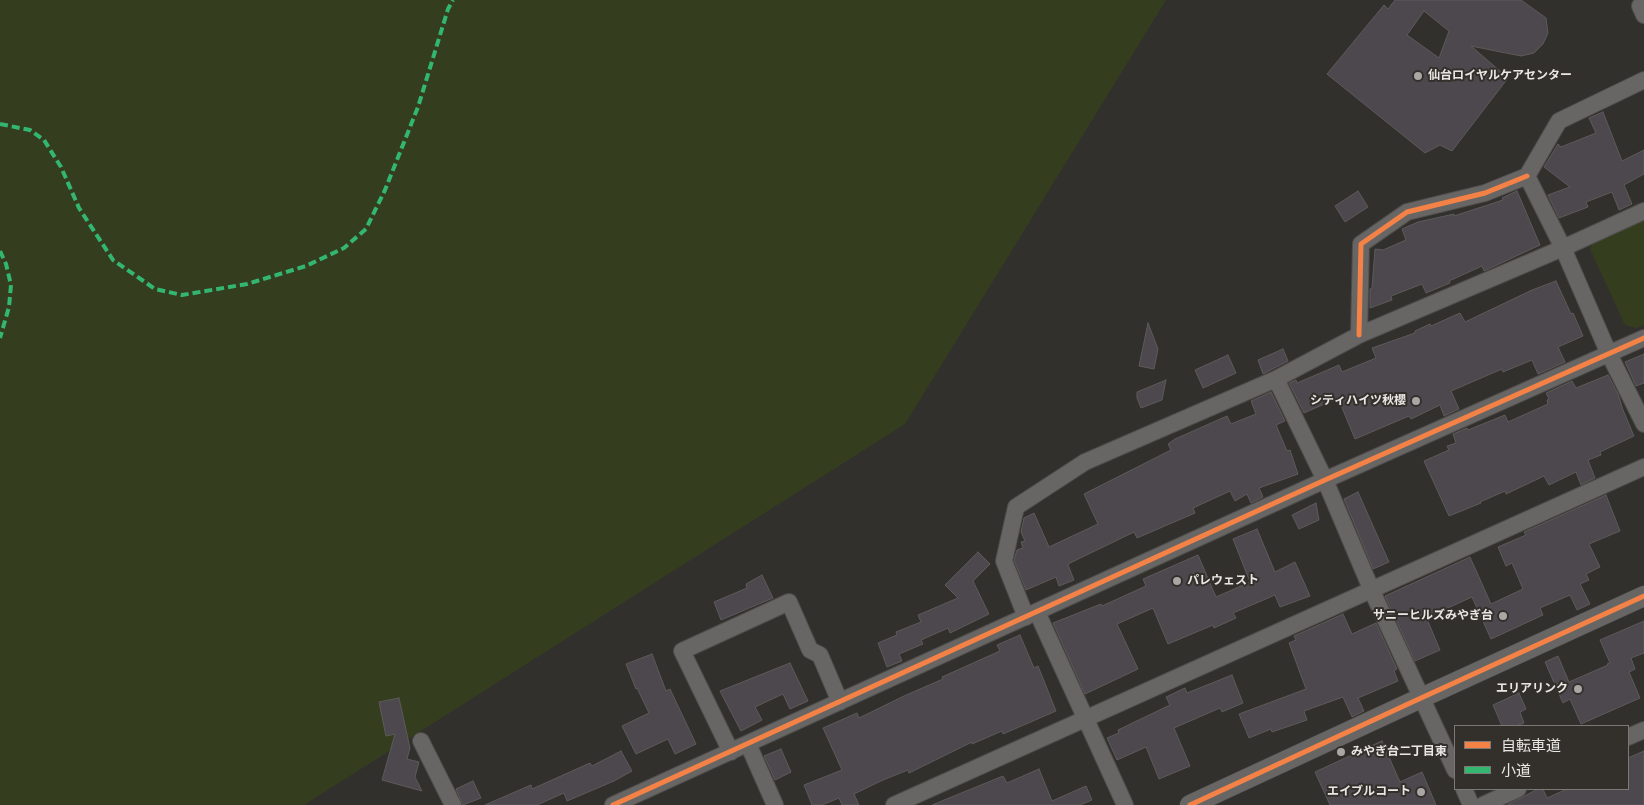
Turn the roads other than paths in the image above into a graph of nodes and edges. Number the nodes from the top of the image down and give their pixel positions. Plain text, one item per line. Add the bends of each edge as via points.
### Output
1 (1644, 80) edge
2 (1527, 176) junction
3 (1644, 210) edge
4 (1563, 248) junction
5 (1359, 335) junction
6 (1644, 338) edge
7 (1609, 354) junction
8 (1276, 380) junction
9 (1644, 424) edge
10 (1644, 467) edge
11 (1325, 480) junction
12 (1372, 591) junction
13 (1644, 596) edge
14 (1032, 615) junction
15 (1422, 698) junction
16 (840, 702) junction
17 (1086, 717) junction
18 (1644, 730) edge
19 (1629, 738) edge
20 (421, 741) dead end
21 (748, 744) junction
22 (731, 752) junction
23 (1454, 768) edge
24 (1464, 790) edge
25 (1516, 790) edge
26 (452, 805) edge
27 (613, 805) edge
28 (775, 805) edge
29 (894, 805) edge
30 (1125, 805) edge
31 (1190, 805) edge
32 (1471, 805) edge
33 (1483, 805) edge

1 - 2 street via 1559,121
2 - 4 street
2 - 5 street via 1485,193 1407,212 1361,244
3 - 4 street
4 - 5 street
4 - 7 street
5 - 8 street
6 - 7 street
7 - 9 street
7 - 11 street
8 - 11 street
8 - 14 street via 1085,462 1016,507 1004,561
10 - 12 street
11 - 12 street
11 - 14 street
12 - 15 street
12 - 17 street
13 - 15 street
14 - 16 street
14 - 17 street
15 - 23 street
15 - 31 street
16 - 21 street
16 - 22 street via 820,655 810,650 789,602 682,651
17 - 29 street
17 - 30 street
18 - 19 street
20 - 26 street
21 - 22 street
21 - 28 street
22 - 27 street
24 - 32 street
25 - 33 street

